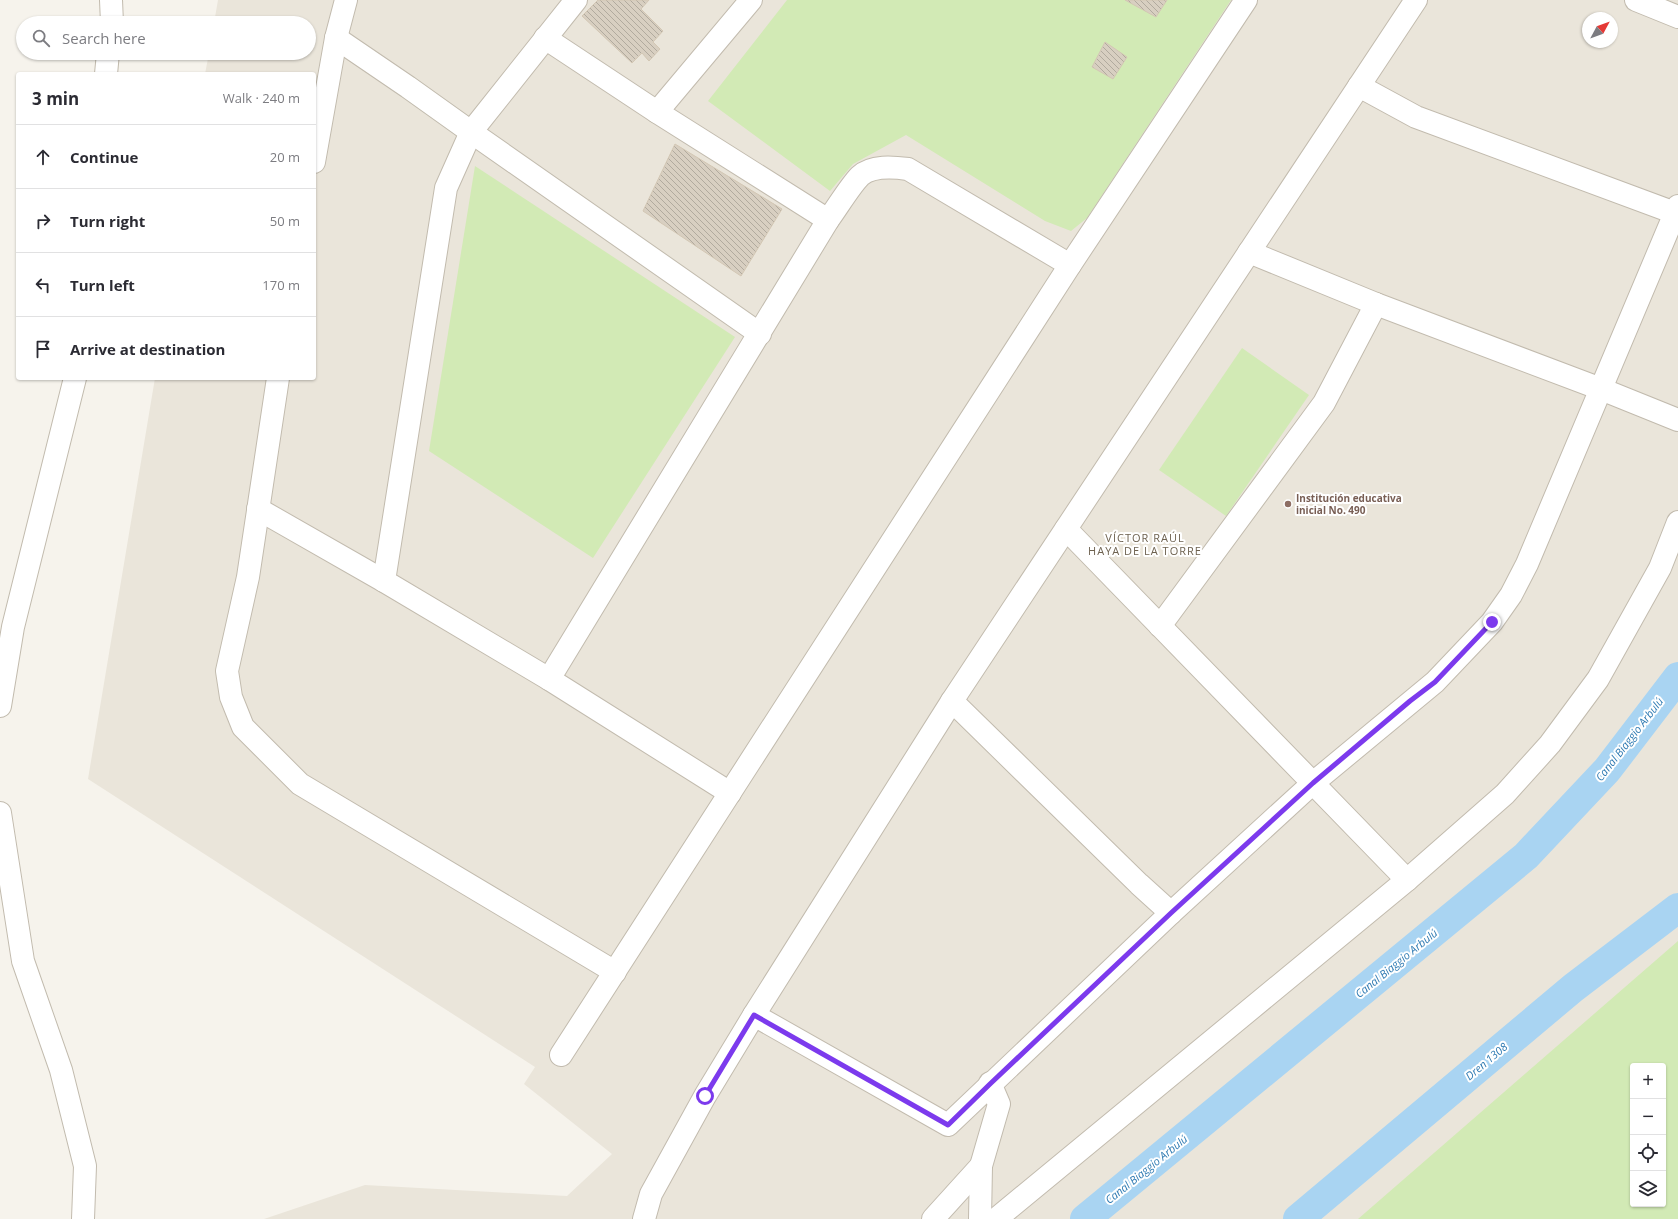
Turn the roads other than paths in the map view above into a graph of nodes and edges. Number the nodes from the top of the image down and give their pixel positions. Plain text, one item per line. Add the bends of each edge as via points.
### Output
1 (111, 0) edge
2 (346, 0) edge
3 (576, 0) edge
4 (751, 0) edge
5 (1246, 0) edge
6 (1416, 0) edge
7 (1636, 0) edge
8 (112, 16) edge
9 (1678, 17) edge
10 (336, 38) junction
11 (545, 38) junction
12 (107, 60) edge
13 (106, 72) edge
14 (1359, 86) junction
15 (657, 112) junction
16 (471, 132) junction
17 (316, 151) edge
18 (1676, 210) edge
19 (828, 220) junction
20 (1249, 252) junction
21 (1070, 265) junction
22 (1376, 304) junction
23 (760, 334) junction
24 (74, 380) edge
25 (278, 380) edge
26 (1601, 389) junction
27 (1678, 420) edge
28 (258, 509) junction
29 (1678, 522) edge
30 (1066, 529) junction
31 (384, 581) junction
32 (1160, 626) junction
33 (549, 679) junction
34 (952, 702) junction
35 (0, 706) edge
36 (1313, 783) junction
37 (730, 793) junction
38 (0, 813) edge
39 (1407, 880) junction
40 (1171, 913) junction
41 (615, 972) junction
42 (754, 1015) junction
43 (561, 1055) dead end
44 (990, 1084) junction
45 (981, 1166) junction
46 (83, 1219) edge
47 (644, 1219) edge
48 (933, 1219) edge
49 (980, 1219) edge
50 (996, 1219) edge

1 - 8 street
2 - 10 street
3 - 11 street
4 - 15 street
5 - 21 street
6 - 14 street
7 - 9 street
10 - 16 street
10 - 17 street
11 - 15 street
11 - 16 street
12 - 13 street
14 - 18 street via 1416,117
14 - 20 street
15 - 19 street
16 - 23 street
16 - 31 street via 446,188
18 - 26 street
19 - 21 street via 860,176 874,169 892,166 908,170
19 - 23 street
20 - 22 street
20 - 30 street
21 - 37 street
22 - 26 street
22 - 32 street via 1324,403
23 - 33 street
24 - 35 street via 13,626
25 - 28 street
26 - 27 street
26 - 36 street via 1527,564 1492,622 1435,682
28 - 31 street
28 - 41 street via 248,577 227,672 231,697 243,727 300,784
29 - 39 street via 1660,568 1598,679 1550,744 1505,794
30 - 32 street
30 - 34 street
31 - 33 street
32 - 36 street
33 - 37 street
34 - 40 street
34 - 42 street
36 - 39 street
36 - 40 street
37 - 41 street
38 - 46 street via 23,961 61,1070 85,1166
39 - 50 street
40 - 44 street
41 - 43 street
42 - 44 street via 948,1125
42 - 47 street via 705,1096 651,1194
44 - 45 street via 999,1104
45 - 48 street
45 - 49 street

